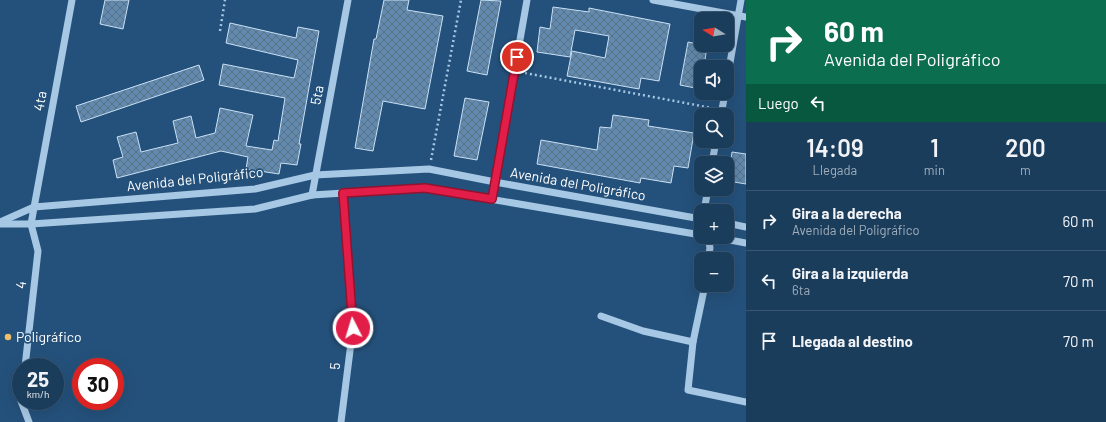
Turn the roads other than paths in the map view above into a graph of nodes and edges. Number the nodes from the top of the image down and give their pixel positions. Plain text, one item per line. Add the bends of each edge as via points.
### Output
1 (72, 0) edge
2 (348, 0) edge
3 (527, 0) edge
4 (653, 0) edge
5 (741, 0) edge
6 (742, 17) edge
7 (732, 60) edge
8 (316, 175) junction
9 (494, 182) junction
10 (343, 193) junction
11 (312, 195) junction
12 (492, 199) junction
13 (34, 208) junction
14 (694, 218) edge
15 (0, 223) edge
16 (31, 224) junction
17 (734, 224) edge
18 (746, 227) edge
19 (694, 234) edge
20 (734, 241) edge
21 (746, 243) edge
22 (704, 292) edge
23 (601, 316) dead end
24 (693, 342) junction
25 (26, 358) edge
26 (746, 402) edge
27 (24, 410) edge
28 (29, 422) edge
29 (342, 422) edge

1 - 13 street, 4ta
2 - 8 street, 5ta
3 - 9 street
4 - 6 street
5 - 6 street
6 - 7 street
8 - 9 street, Avenida del Poligráfico via 429,168
8 - 11 street, 5ta
8 - 13 street, Avenida del Poligráfico via 254,188
9 - 12 street
9 - 14 street, Avenida del Poligráfico
10 - 11 street, Avenida del Poligráfico
10 - 12 street, Avenida del Poligráfico via 425,188
10 - 29 street, 5 via 353,328
11 - 16 street, Avenida del Poligráfico via 255,209
12 - 19 street, Avenida del Poligráfico
13 - 15 street, Avenida del Poligráfico
13 - 16 street, 4
15 - 16 street, Avenida del Poligráfico
16 - 25 street, 4 via 38,250
17 - 18 street
20 - 21 street
22 - 24 street
23 - 24 street via 643,331
24 - 26 street via 688,390
27 - 28 street

